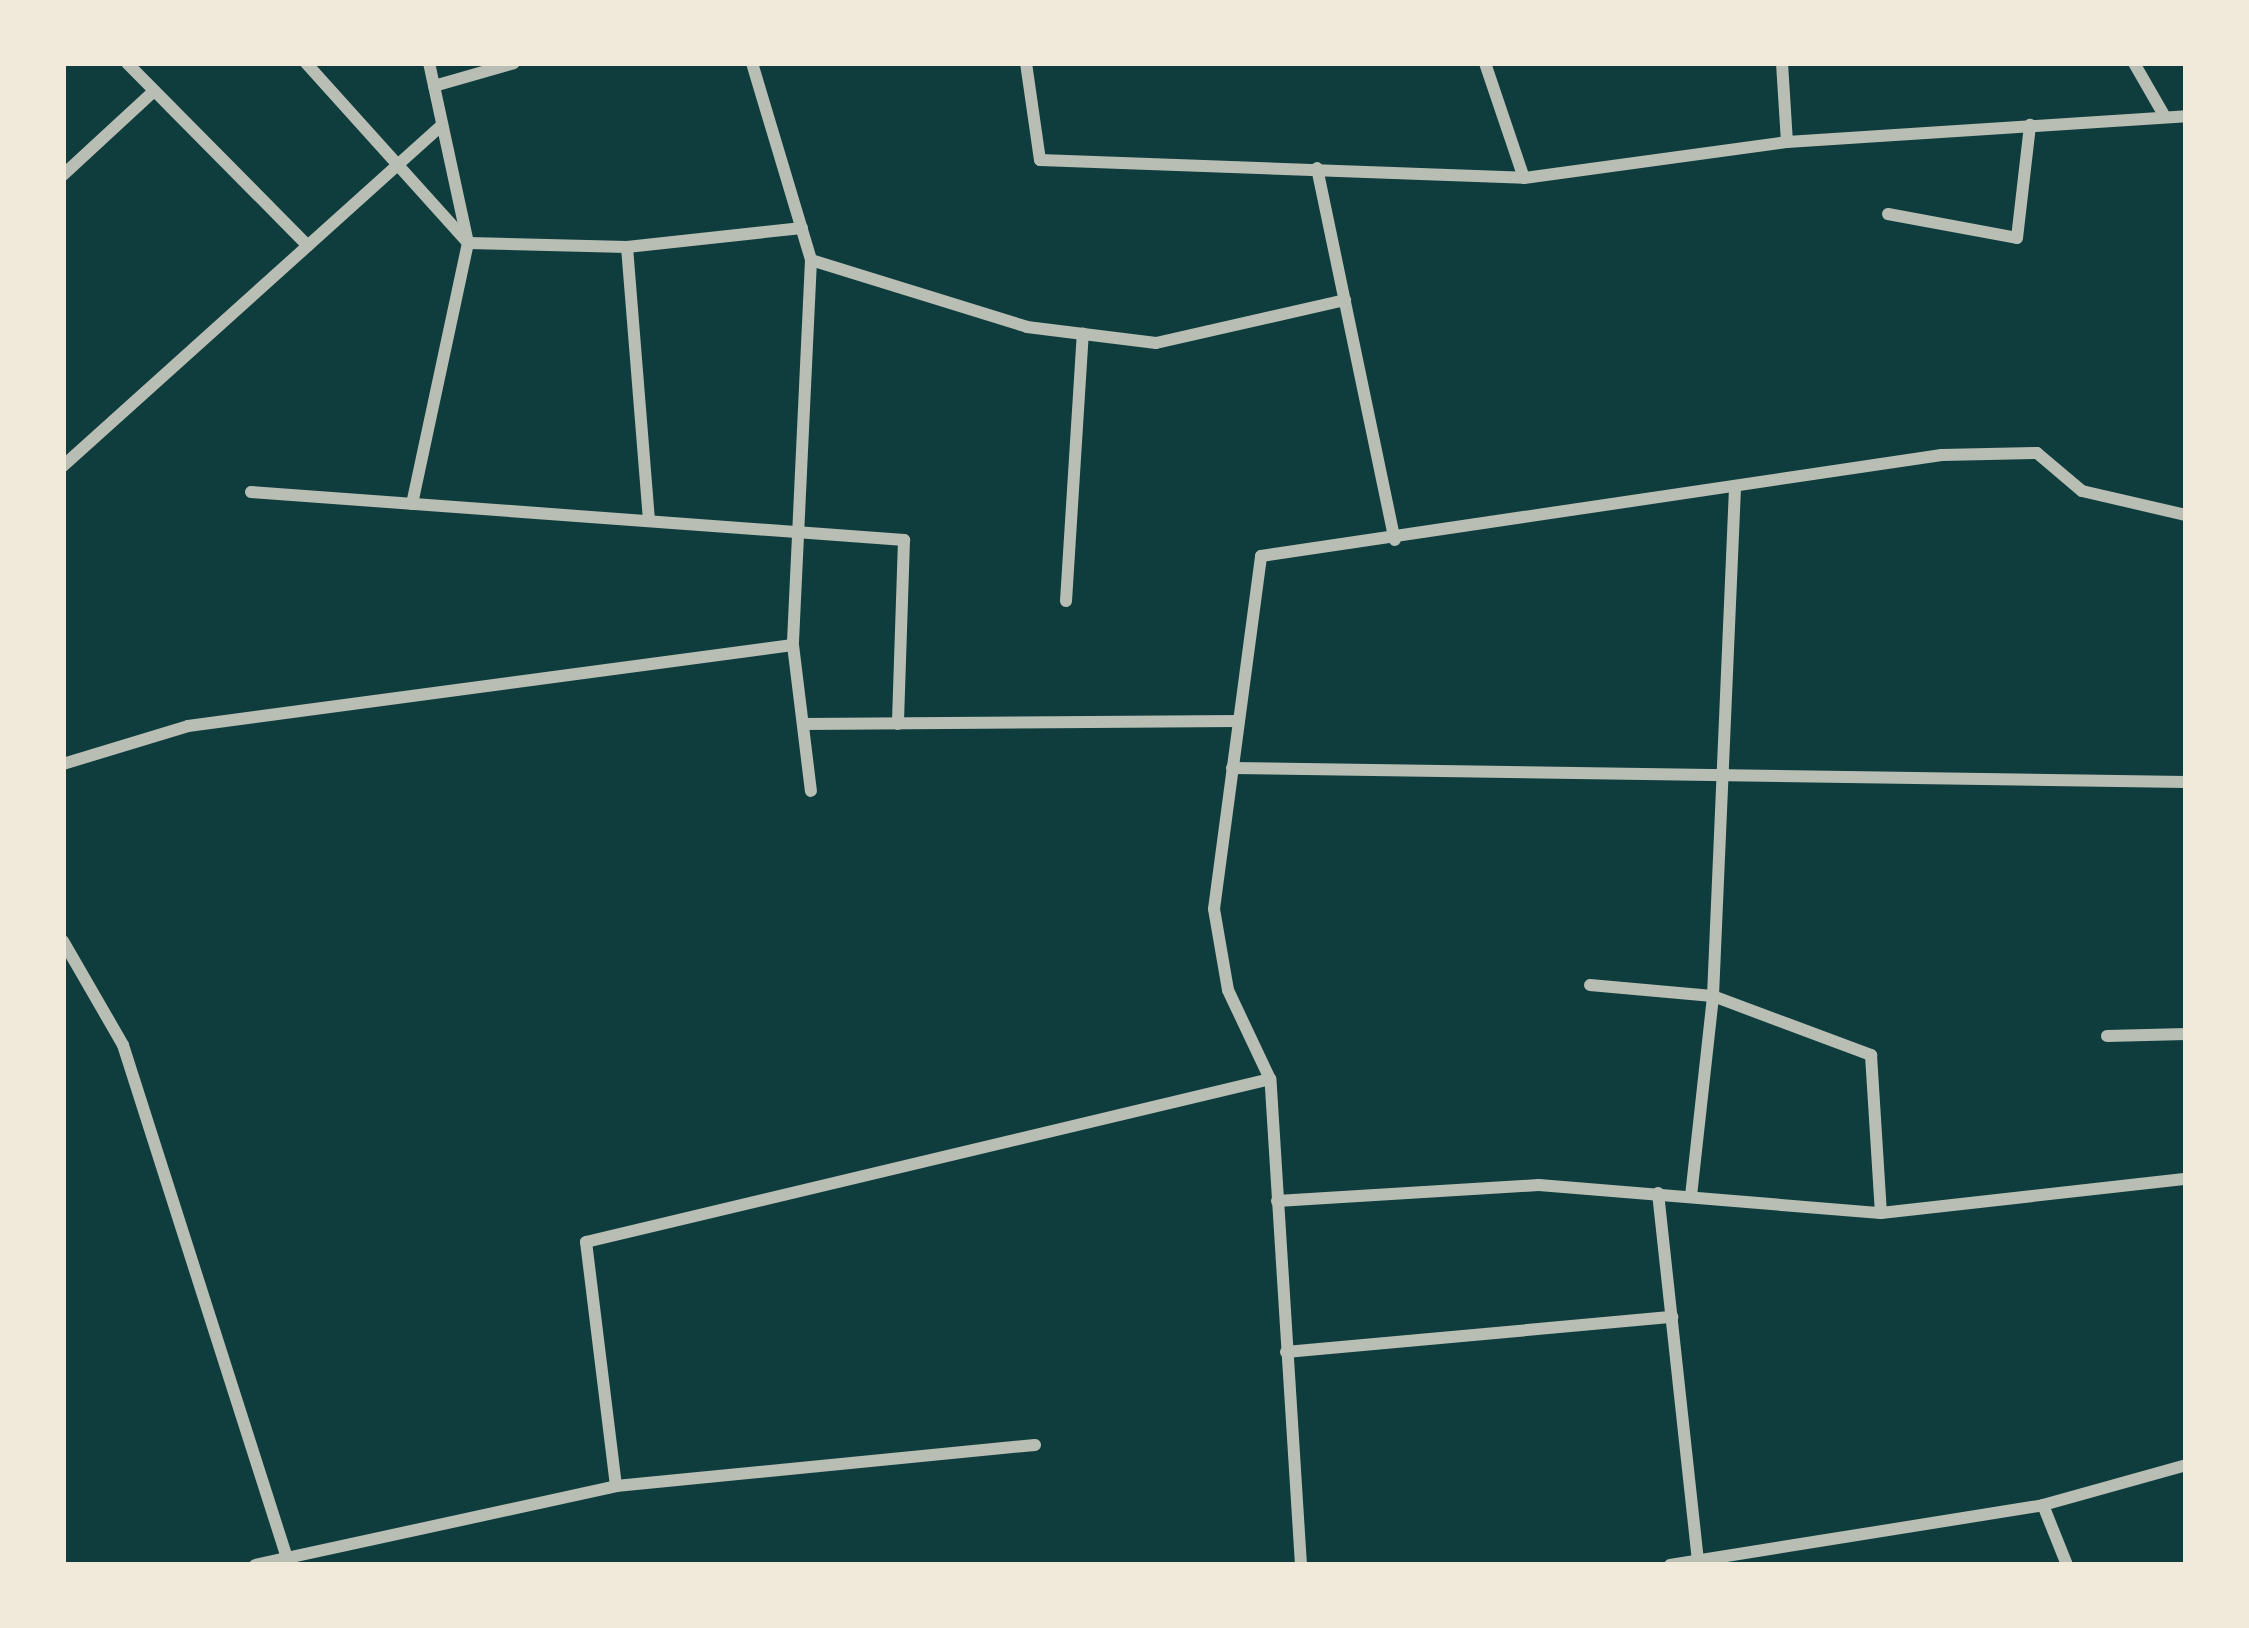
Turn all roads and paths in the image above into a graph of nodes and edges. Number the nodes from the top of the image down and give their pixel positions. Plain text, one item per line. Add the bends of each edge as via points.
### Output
1 (127, 63) edge
2 (306, 63) edge
3 (429, 63) edge
4 (514, 63) edge
5 (752, 63) edge
6 (1026, 63) edge
7 (1485, 63) edge
8 (1782, 63) edge
9 (2134, 63) edge
10 (434, 86) junction
11 (154, 91) junction
12 (2186, 116) edge
13 (2165, 117) junction
14 (442, 125) junction
15 (2030, 125) junction
16 (1787, 142) junction
17 (398, 165) junction
18 (1317, 168) junction
19 (63, 176) edge
20 (1524, 178) junction
21 (1888, 214) dead end
22 (802, 228) junction
23 (468, 243) junction
24 (308, 246) junction
25 (628, 248) junction
26 (811, 260) junction
27 (1345, 300) junction
28 (1083, 334) junction
29 (63, 466) edge
30 (1735, 488) junction
31 (251, 492) dead end
32 (412, 504) junction
33 (2186, 515) edge
34 (649, 521) junction
35 (798, 532) junction
36 (1395, 541) junction
37 (1066, 601) dead end
38 (793, 645) junction
39 (1238, 722) junction
40 (803, 724) junction
41 (898, 724) junction
42 (63, 764) edge
43 (1232, 768) junction
44 (1723, 782) junction
45 (2186, 782) edge
46 (811, 791) dead end
47 (63, 940) edge
48 (1590, 985) dead end
49 (1713, 996) junction
50 (2186, 1034) edge
51 (2107, 1036) dead end
52 (1270, 1079) junction
53 (2186, 1179) edge
54 (1658, 1193) junction
55 (1690, 1196) junction
56 (1277, 1201) junction
57 (1881, 1213) junction
58 (1672, 1317) junction
59 (1286, 1352) junction
60 (1035, 1445) dead end
61 (2186, 1466) edge
62 (616, 1486) junction
63 (2044, 1504) junction
64 (287, 1558) junction
65 (1699, 1560) junction
66 (255, 1565) edge
67 (1301, 1565) edge
68 (1670, 1565) edge
69 (2067, 1565) edge

1 - 11 street
2 - 17 street
3 - 10 street
4 - 10 street
5 - 22 street
6 - 18 street via 1040,160
7 - 20 street
8 - 16 street
9 - 13 street
10 - 14 street
11 - 19 street
11 - 24 street
12 - 13 street
13 - 15 street
14 - 17 street
14 - 23 street
15 - 16 street
15 - 21 street via 2018,238
16 - 20 street
17 - 23 street
17 - 24 street
18 - 20 street
18 - 27 street
22 - 25 street
22 - 26 street
23 - 25 street
23 - 32 street
24 - 29 street
25 - 34 street
26 - 28 street
26 - 35 street
27 - 28 street via 1156,343
27 - 36 street
28 - 37 street
30 - 33 street via 2037,453 2082,491
30 - 36 street
30 - 44 street
31 - 32 street
32 - 34 street
34 - 35 street
35 - 38 street
35 - 41 street via 904,540
36 - 39 street via 1261,556
38 - 40 street
38 - 42 street via 188,726
39 - 41 street
39 - 43 street
40 - 41 street
40 - 46 street
43 - 44 street
43 - 52 street via 1217,949
44 - 45 street
44 - 49 street
47 - 64 street via 123,1045
48 - 49 street
49 - 55 street
49 - 57 street via 1871,1055
50 - 51 street
52 - 56 street
52 - 62 street via 586,1242
53 - 57 street
54 - 55 street
54 - 56 street via 1540,1185
54 - 58 street
55 - 57 street
56 - 59 street
58 - 59 street
58 - 65 street
59 - 67 street
60 - 62 street
61 - 63 street
62 - 64 street
63 - 65 street
63 - 69 street
64 - 66 street
65 - 68 street

